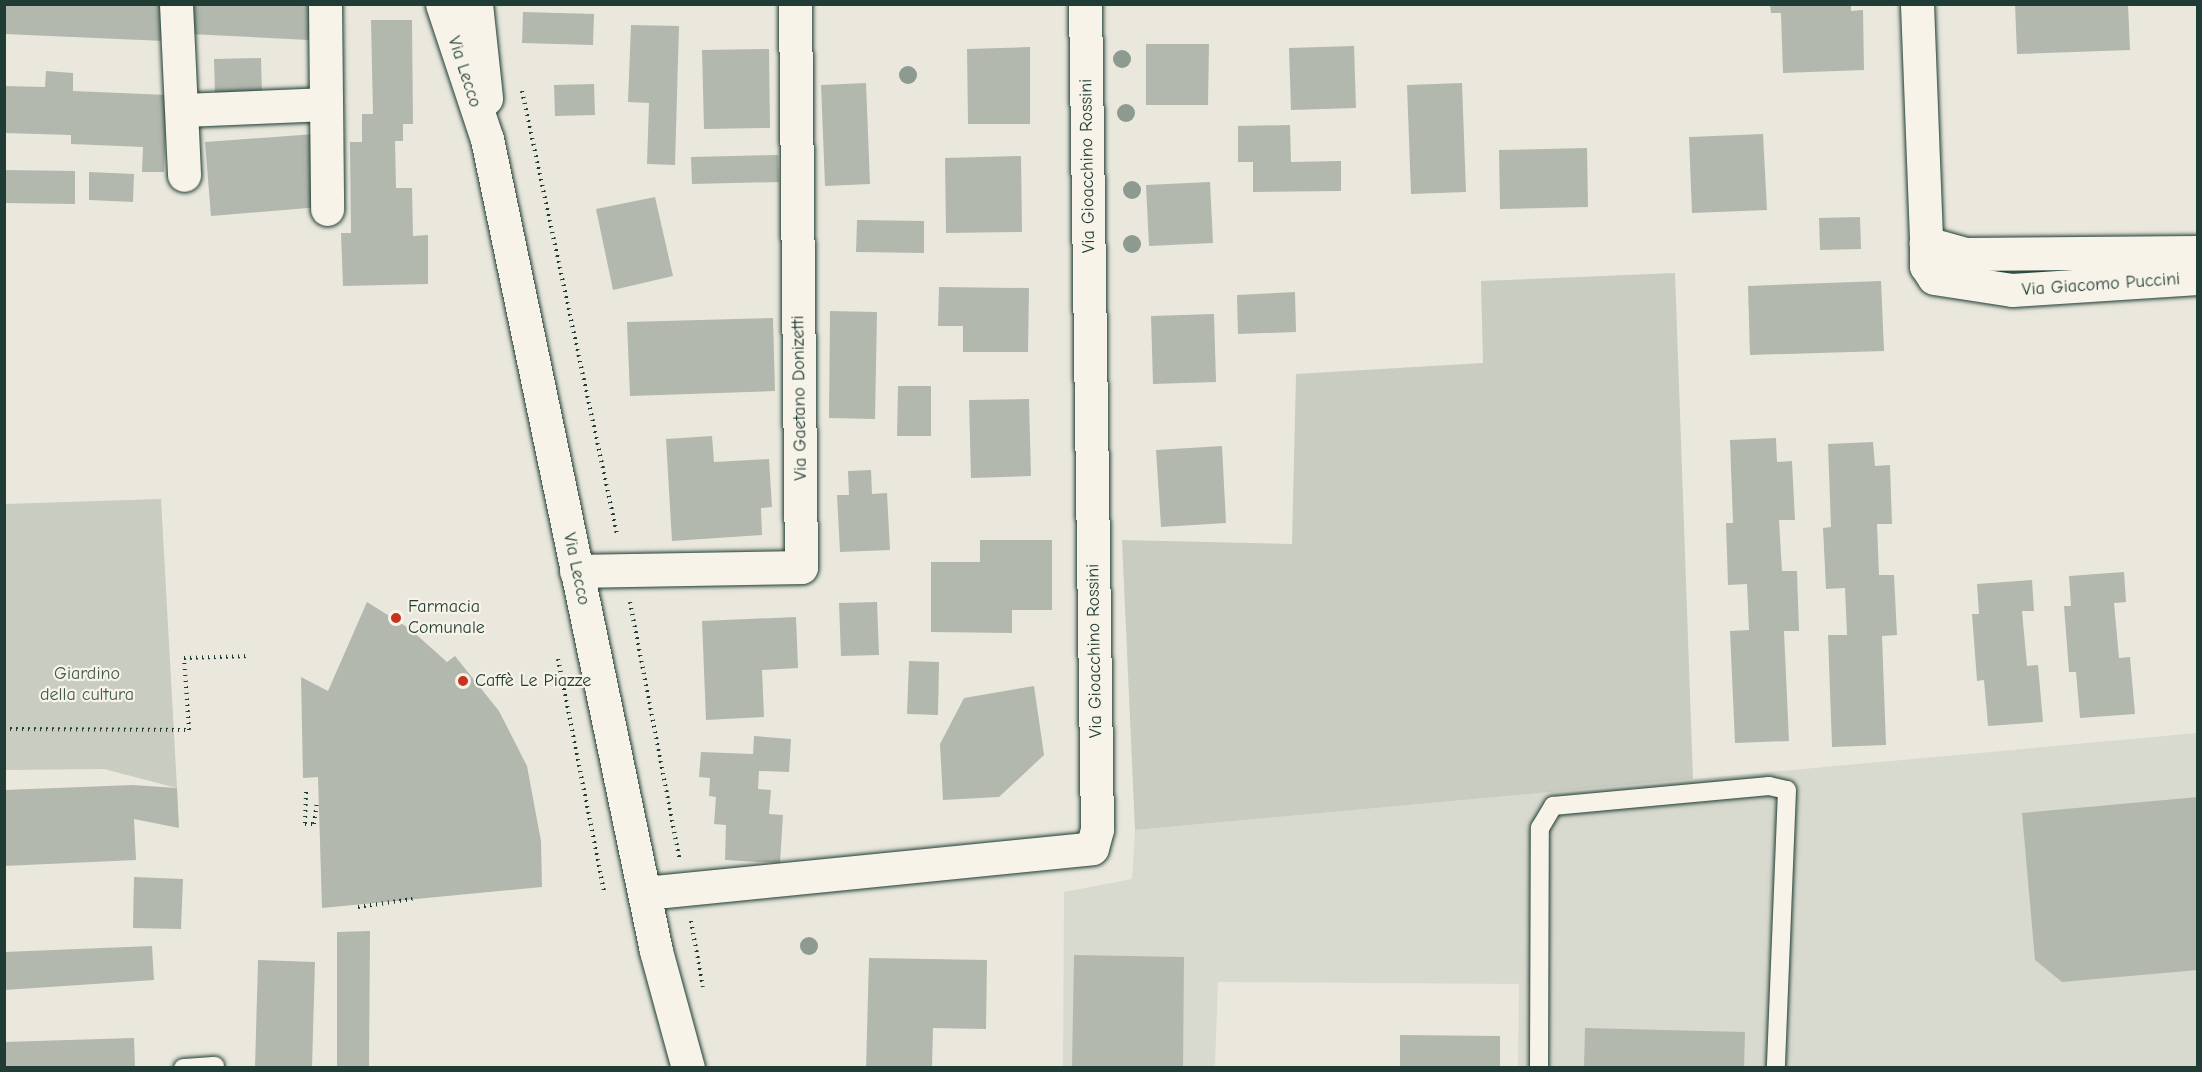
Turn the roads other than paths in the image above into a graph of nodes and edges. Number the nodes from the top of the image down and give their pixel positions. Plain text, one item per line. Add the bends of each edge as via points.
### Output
1 (176, 4) edge
2 (325, 4) edge
3 (442, 4) edge
4 (476, 4) edge
5 (795, 4) edge
6 (1085, 4) edge
7 (1917, 4) edge
8 (323, 104) junction
9 (182, 110) junction
10 (487, 139) junction
11 (184, 175) dead end
12 (327, 209) dead end
13 (1926, 243) junction
14 (2198, 252) edge
15 (2198, 278) edge
16 (576, 571) junction
17 (645, 893) junction
18 (667, 998) junction
19 (215, 1066) edge
20 (183, 1068) edge
21 (676, 1068) edge
22 (688, 1068) edge
23 (1539, 1068) edge
24 (1776, 1068) edge

1 - 9 street
2 - 8 street
3 - 10 street, Via Lecco
4 - 10 street, Via Lecco
5 - 16 street, Via Gaetano Donizetti via 801,567
6 - 17 street, Via Gioacchino Rossini via 1097,829 1092,848
7 - 13 street, Via Giacomo Puccini
8 - 9 street
8 - 12 street
9 - 11 street
10 - 16 street, Via Lecco
13 - 14 street, Via Giacomo Puccini via 1965,254
13 - 15 street, Via Giacomo Puccini via 1926,266 1934,278 2012,290
16 - 17 street, Via Lecco
17 - 18 street, Via Lecco
18 - 21 street, Via Lecco
18 - 22 street, Via Lecco
19 - 20 lane
23 - 24 lane via 1540,828 1553,806 1769,786 1787,790

